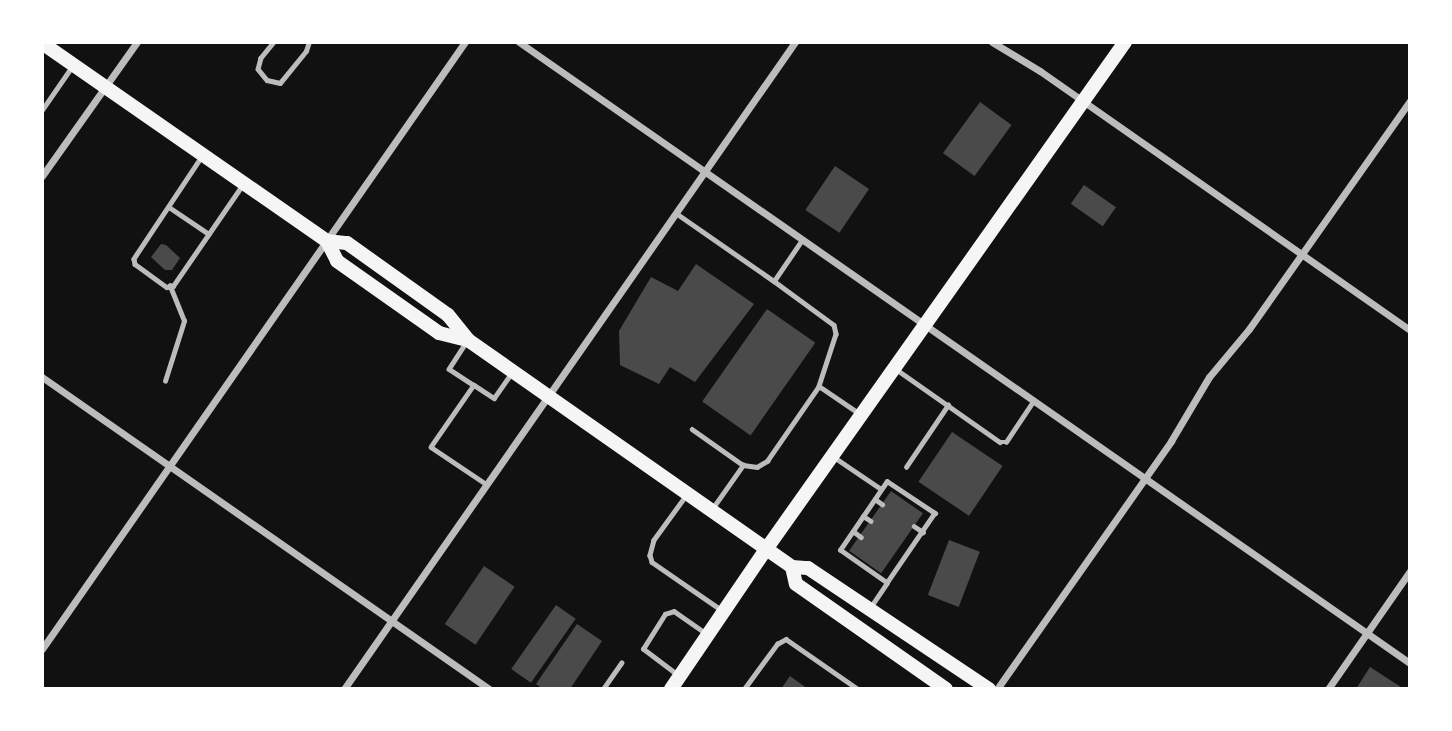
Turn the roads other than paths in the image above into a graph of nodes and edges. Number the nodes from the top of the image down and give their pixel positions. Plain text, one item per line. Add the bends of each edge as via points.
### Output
1 (136, 42) edge
2 (274, 42) edge
3 (309, 42) edge
4 (465, 42) edge
5 (519, 42) edge
6 (795, 42) edge
7 (992, 42) edge
8 (1125, 42) edge
9 (42, 43) edge
10 (73, 65) junction
11 (105, 87) junction
12 (1410, 101) edge
13 (1084, 102) junction
14 (42, 110) edge
15 (204, 155) junction
16 (705, 171) junction
17 (42, 176) edge
18 (244, 183) junction
19 (169, 206) junction
20 (676, 213) junction
21 (209, 234) junction
22 (802, 239) junction
23 (327, 241) junction
24 (1302, 254) junction
25 (774, 281) junction
26 (170, 286) junction
27 (926, 326) junction
28 (1410, 330) edge
29 (468, 340) junction
30 (896, 369) junction
31 (513, 370) junction
32 (42, 377) edge
33 (165, 381) dead end
34 (474, 385) junction
35 (819, 386) junction
36 (548, 394) junction
37 (1034, 400) junction
38 (948, 405) junction
39 (862, 416) junction
40 (692, 429) dead end
41 (834, 457) junction
42 (743, 465) junction
43 (170, 466) junction
44 (906, 467) dead end
45 (1145, 478) junction
46 (486, 484) junction
47 (881, 489) junction
48 (688, 493) junction
49 (875, 499) junction
50 (882, 504) dead end
51 (712, 510) junction
52 (863, 516) junction
53 (871, 521) dead end
54 (914, 526) dead end
55 (853, 531) junction
56 (923, 532) junction
57 (860, 537) dead end
58 (903, 543) dead end
59 (767, 548) junction
60 (911, 549) junction
61 (892, 559) dead end
62 (900, 564) junction
63 (792, 566) junction
64 (1410, 571) edge
65 (887, 583) junction
66 (870, 609) junction
67 (724, 611) junction
68 (391, 621) junction
69 (1367, 632) junction
70 (708, 634) junction
71 (42, 649) edge
72 (621, 663) dead end
73 (1410, 663) edge
74 (675, 683) edge
75 (605, 688) edge
76 (344, 689) edge
77 (489, 689) edge
78 (744, 689) edge
79 (858, 689) edge
80 (946, 689) edge
81 (989, 689) edge
82 (997, 689) edge
83 (1328, 689) edge

1 - 11 street
2 - 3 lane via 258,69 267,80 280,83
4 - 23 street
5 - 16 street
6 - 16 street
7 - 13 street
8 - 13 main road
9 - 10 main road
10 - 11 main road
10 - 14 lane
11 - 15 main road
11 - 17 street
12 - 24 street
13 - 24 street
13 - 27 main road
15 - 18 main road
15 - 19 lane
16 - 20 street
16 - 22 street
18 - 21 lane
18 - 23 main road
19 - 21 lane
19 - 26 lane via 134,259
20 - 25 lane
20 - 36 street
21 - 26 lane
22 - 25 lane
22 - 27 street
23 - 29 main road via 347,243 357,250 447,315
23 - 29 main road via 337,261 439,333
23 - 43 street
24 - 28 street
24 - 45 street via 1250,329 1209,377
25 - 35 lane via 836,329
26 - 33 lane via 184,321
27 - 30 main road
27 - 37 street
29 - 31 main road
29 - 34 lane via 449,369
30 - 38 lane
30 - 39 main road
31 - 34 lane via 494,398
31 - 36 main road
32 - 43 street
34 - 46 lane via 431,447
35 - 39 lane
35 - 42 lane via 767,461 757,467
36 - 46 street
36 - 48 main road
37 - 38 lane via 1006,442
37 - 45 street
38 - 44 lane
39 - 41 main road
40 - 42 lane
41 - 47 lane
41 - 59 main road
42 - 51 lane
43 - 68 street
43 - 71 street
45 - 69 street
45 - 82 street
46 - 68 street
47 - 49 lane
47 - 56 lane via 887,481 935,513
48 - 51 main road
48 - 67 lane via 654,540 652,562
49 - 50 lane
49 - 52 lane
51 - 59 main road
52 - 53 lane
52 - 55 lane
54 - 56 lane
55 - 57 lane
55 - 65 lane via 840,550
56 - 60 lane
58 - 60 lane
59 - 63 main road
59 - 67 main road
60 - 62 lane
61 - 62 lane
62 - 65 lane
63 - 66 main road via 808,568
63 - 80 main road via 796,584
64 - 69 street
65 - 66 lane
66 - 81 main road
67 - 70 main road
68 - 76 street
68 - 77 street
69 - 73 street
69 - 83 street
70 - 74 main road
70 - 74 lane via 674,611 665,614 643,649
72 - 75 lane
78 - 79 lane via 777,644 786,639

